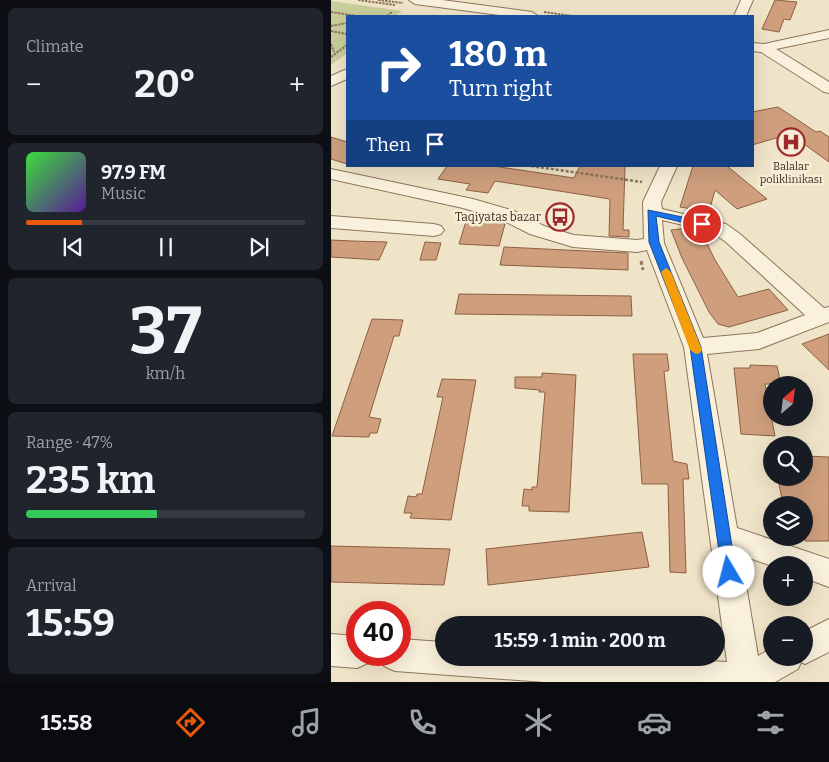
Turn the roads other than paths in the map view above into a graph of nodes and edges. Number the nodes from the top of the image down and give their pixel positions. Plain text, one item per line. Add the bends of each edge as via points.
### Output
1 (415, 0) edge
2 (747, 0) edge
3 (444, 1) edge
4 (485, 13) edge
5 (516, 15) edge
6 (740, 15) edge
7 (829, 34) edge
8 (758, 47) edge
9 (346, 74) edge
10 (331, 82) edge
11 (829, 89) edge
12 (669, 167) edge
13 (331, 174) edge
14 (651, 212) junction
15 (331, 222) edge
16 (434, 230) dead end
17 (654, 242) junction
18 (825, 316) edge
19 (695, 347) junction
20 (724, 536) junction
21 (829, 573) edge
22 (829, 635) edge
23 (813, 644) edge
24 (331, 650) edge
25 (346, 651) edge
26 (411, 656) edge
27 (772, 666) edge
28 (745, 681) edge

1 - 3 street
2 - 6 street
3 - 4 street
4 - 5 street
7 - 8 street
8 - 11 street
9 - 10 street
12 - 14 street via 652,202
13 - 17 street via 467,203 573,241 637,246
14 - 17 street
14 - 18 street via 719,228
15 - 16 street
17 - 19 street
18 - 19 street via 759,341
19 - 20 street
20 - 21 street
20 - 28 street
22 - 23 street
24 - 25 street
26 - 28 street
27 - 28 street

